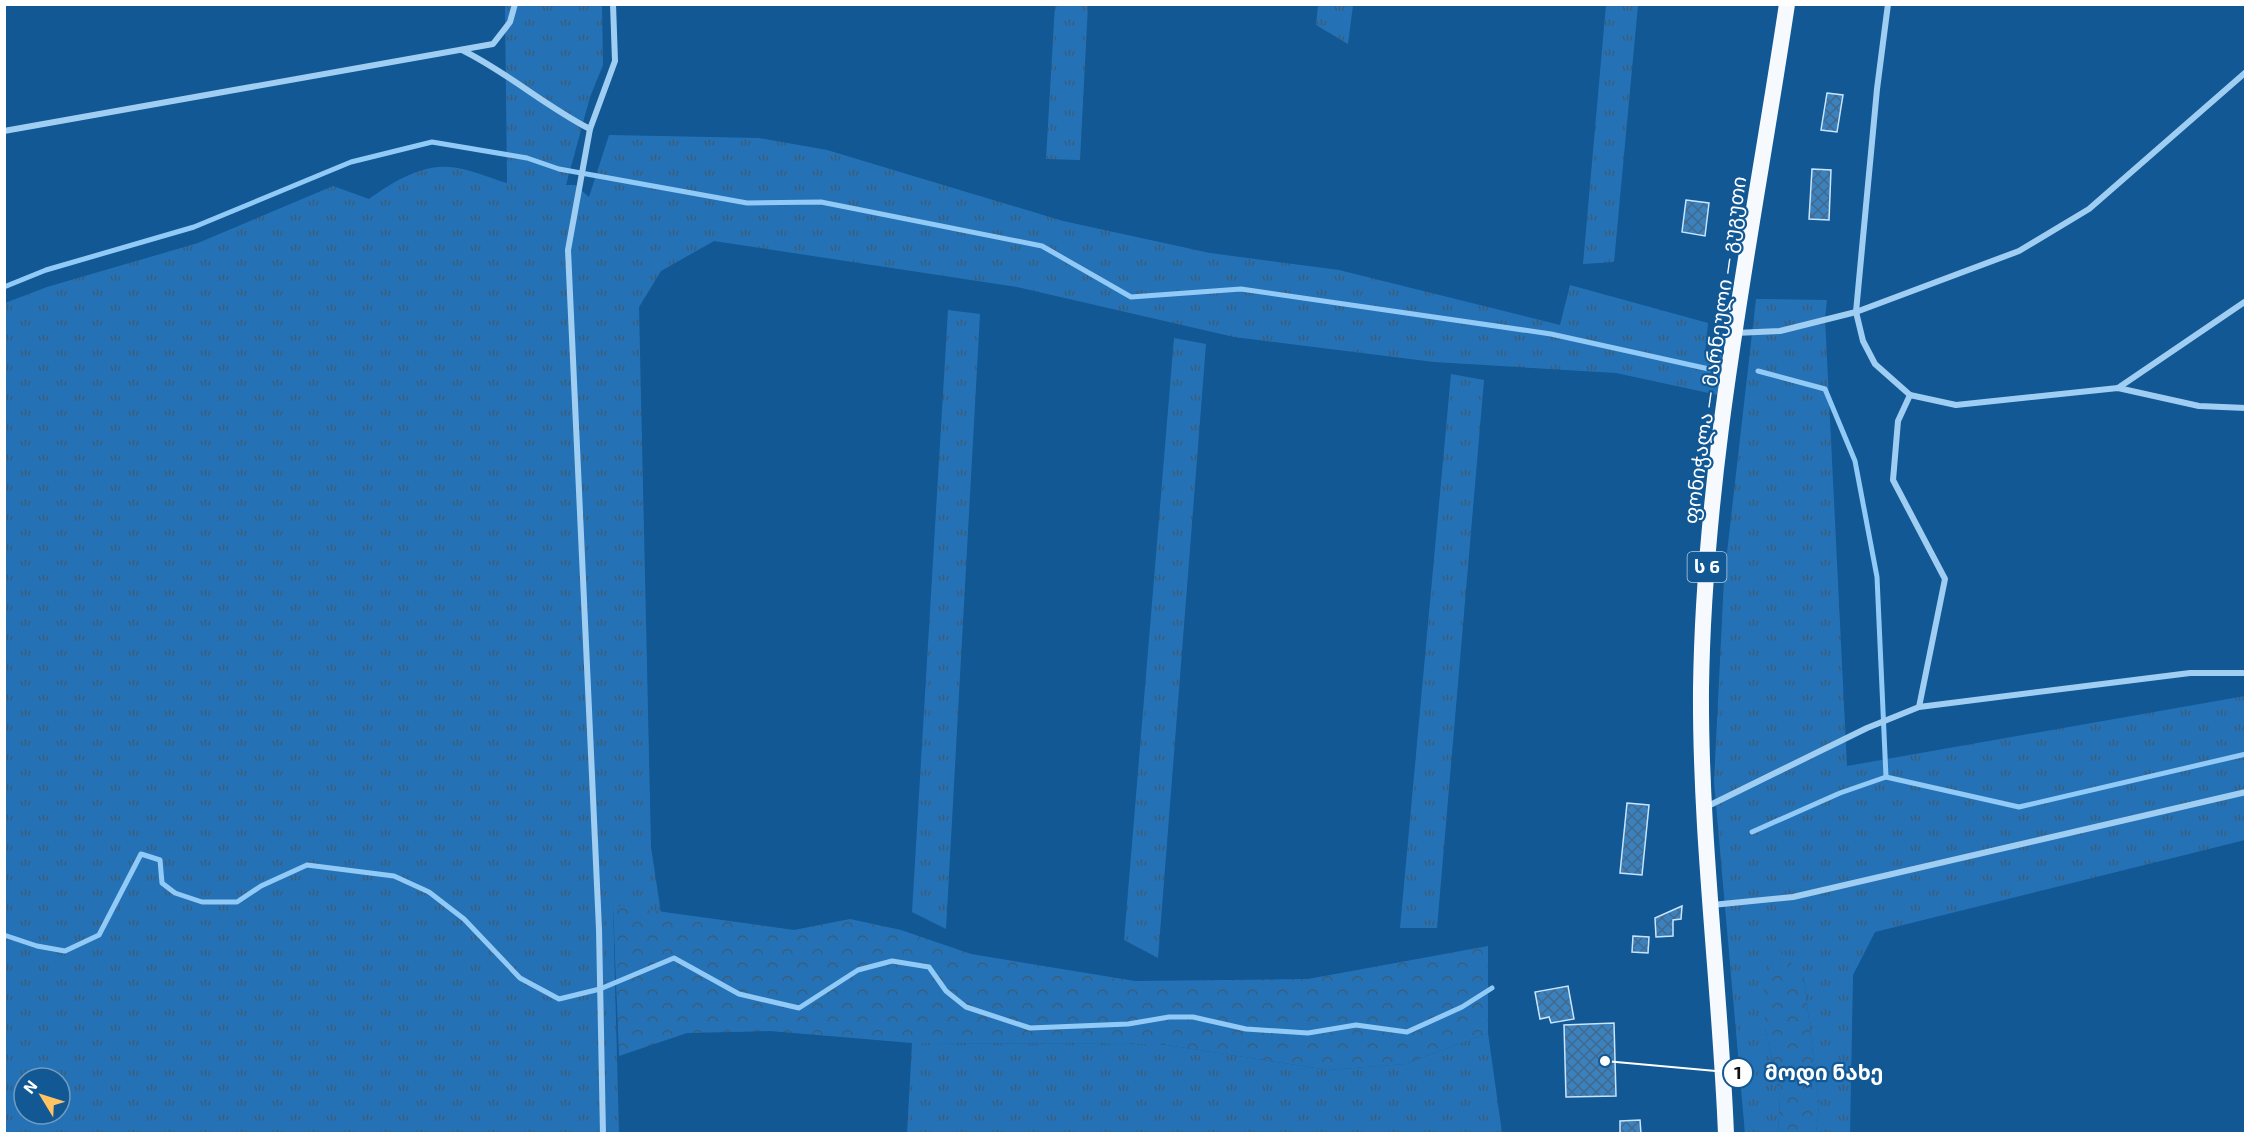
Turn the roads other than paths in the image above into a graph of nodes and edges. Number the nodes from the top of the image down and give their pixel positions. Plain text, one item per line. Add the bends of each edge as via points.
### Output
1 (515, 4) edge
2 (613, 4) edge
3 (1787, 4) edge
4 (1888, 4) edge
5 (462, 49) junction
6 (2246, 72) edge
7 (590, 129) junction
8 (4, 131) edge
9 (2246, 301) edge
10 (1856, 312) junction
11 (1735, 333) junction
12 (2118, 388) junction
13 (1910, 395) junction
14 (2246, 408) edge
15 (2243, 673) dead end
16 (1919, 707) junction
17 (2246, 792) edge
18 (1703, 808) junction
19 (1712, 905) junction
20 (603, 1134) edge
21 (1726, 1134) edge

1 - 5 street via 510,22 493,44
2 - 7 street via 615,61
3 - 11 highway, ფონიჭალა — მარნეული — გუგუთი / ს 6
4 - 10 street
5 - 7 street via 558,113
5 - 8 street
6 - 10 street via 2089,209 2019,251
7 - 20 street via 568,250 599,929
9 - 12 street
10 - 11 street via 1780,331
10 - 13 street via 1863,341 1875,364
11 - 18 highway, ფონიჭალა — მარნეული — გუგუთი / ს 6 via 1710,525 1701,687
12 - 13 street via 1956,405
12 - 14 street via 2199,406
13 - 16 street via 1898,421 1893,480 1945,579
15 - 16 street via 2190,673
16 - 18 street via 1867,728
17 - 19 street via 1792,897
18 - 19 highway, ფონიჭალა — მარნეული — გუგუთი / ს 6
19 - 21 highway, ფონიჭალა — მარნეული — გუგუთი / ს 6

